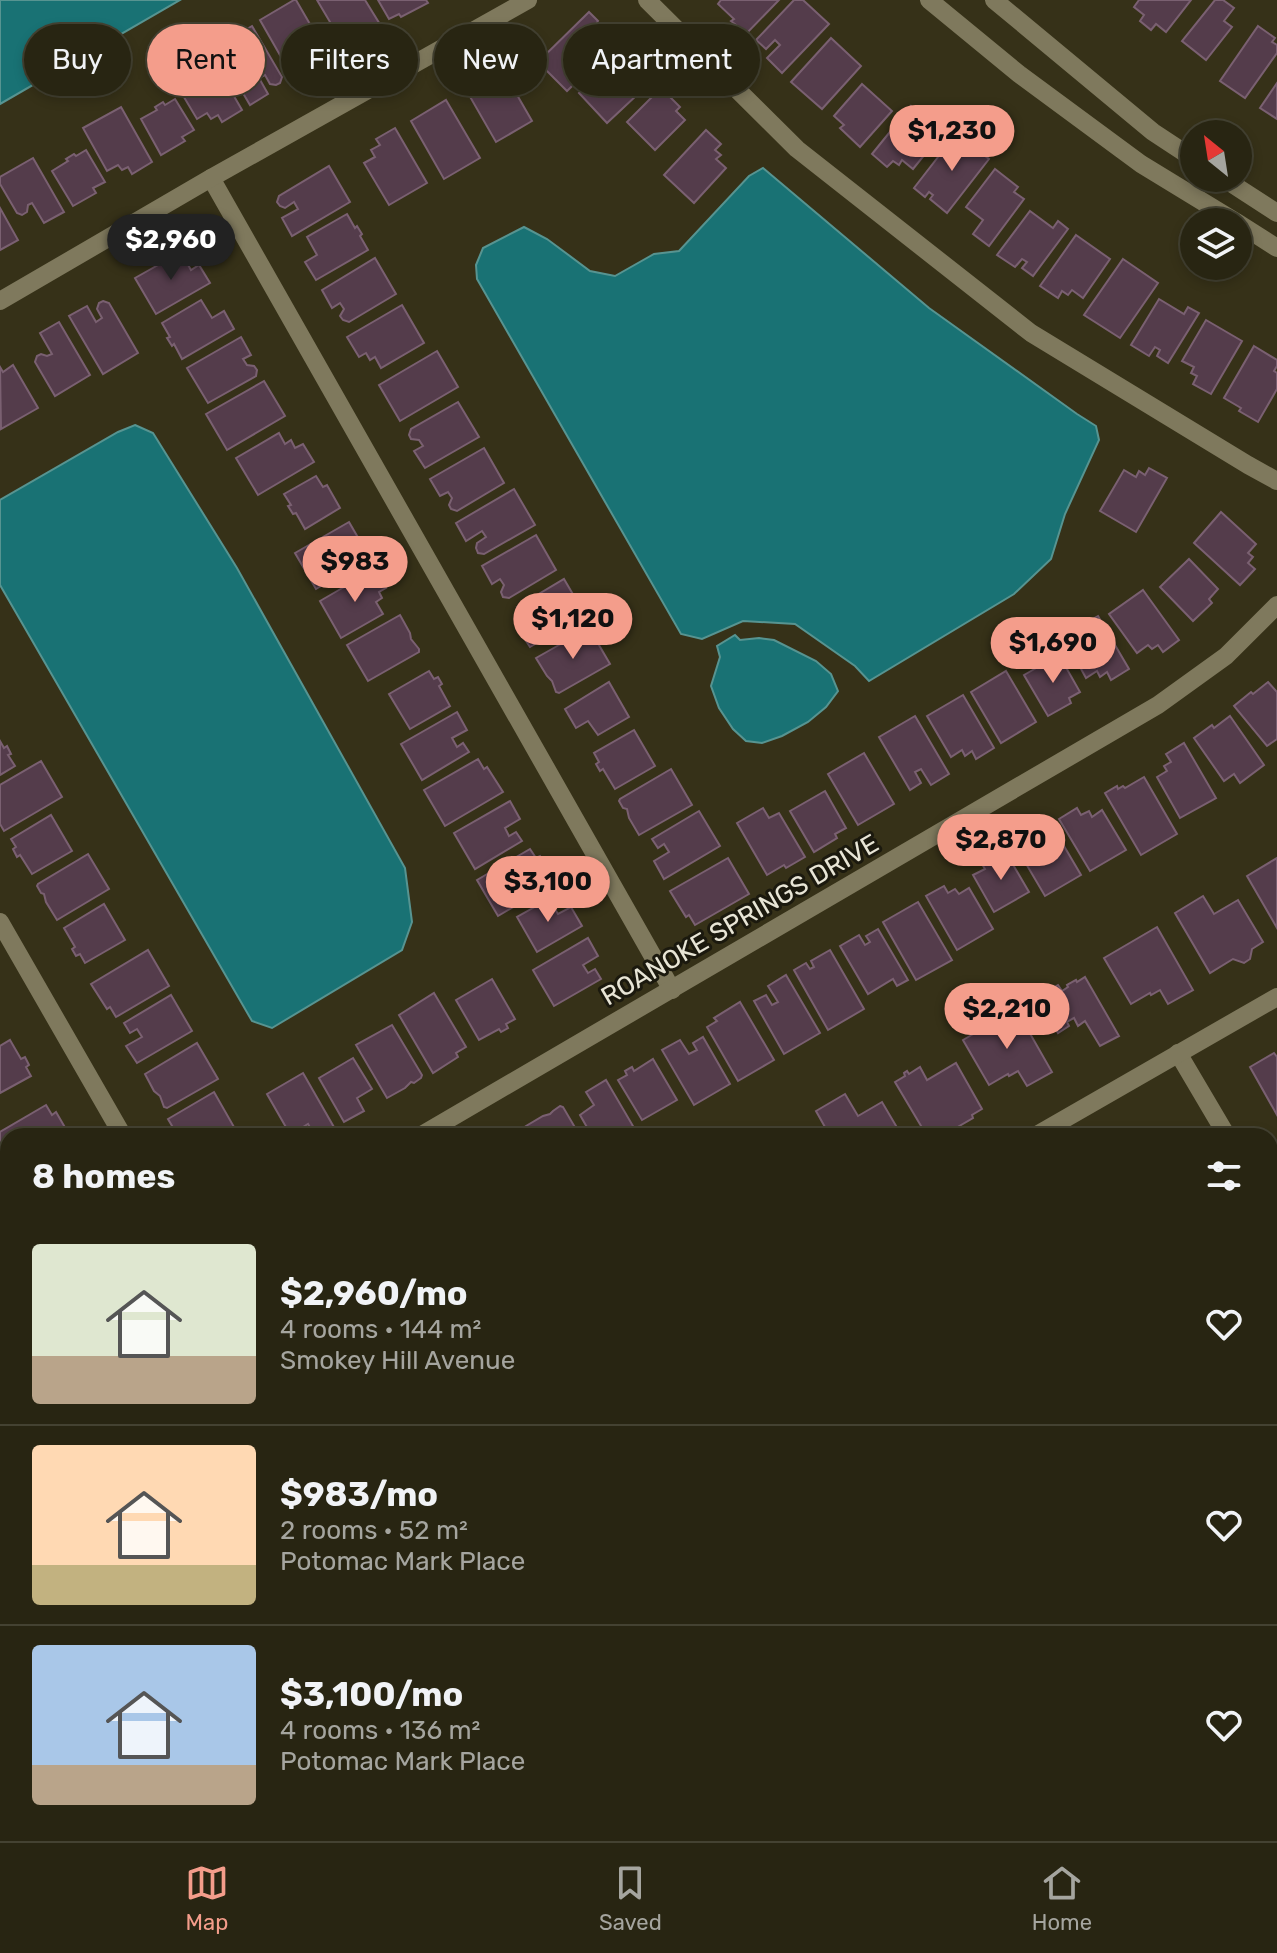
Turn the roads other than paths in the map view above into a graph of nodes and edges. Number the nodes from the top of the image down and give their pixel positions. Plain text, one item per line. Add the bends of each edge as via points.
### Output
1 (528, 0) edge
2 (647, 0) edge
3 (929, 0) edge
4 (994, 0) edge
5 (1180, 150) edge
6 (211, 178) junction
7 (1245, 192) edge
8 (1213, 208) edge
9 (1277, 213) edge
10 (1252, 232) edge
11 (1277, 248) edge
12 (0, 301) edge
13 (1277, 481) edge
14 (1277, 605) edge
15 (0, 922) edge
16 (672, 990) junction
17 (1277, 997) edge
18 (1178, 1053) junction
19 (118, 1128) edge
20 (434, 1128) edge
21 (1049, 1128) edge
22 (1222, 1128) edge

1 - 6 street
2 - 13 street via 797,149 1031,333
3 - 8 street via 1141,164
4 - 5 street
6 - 12 street
6 - 16 street
7 - 9 street
10 - 11 street
14 - 16 street, ROANOKE SPRINGS DRIVE via 1226,656 1158,705
15 - 19 street
16 - 20 street, ROANOKE SPRINGS DRIVE
17 - 18 street
18 - 21 street
18 - 22 street

